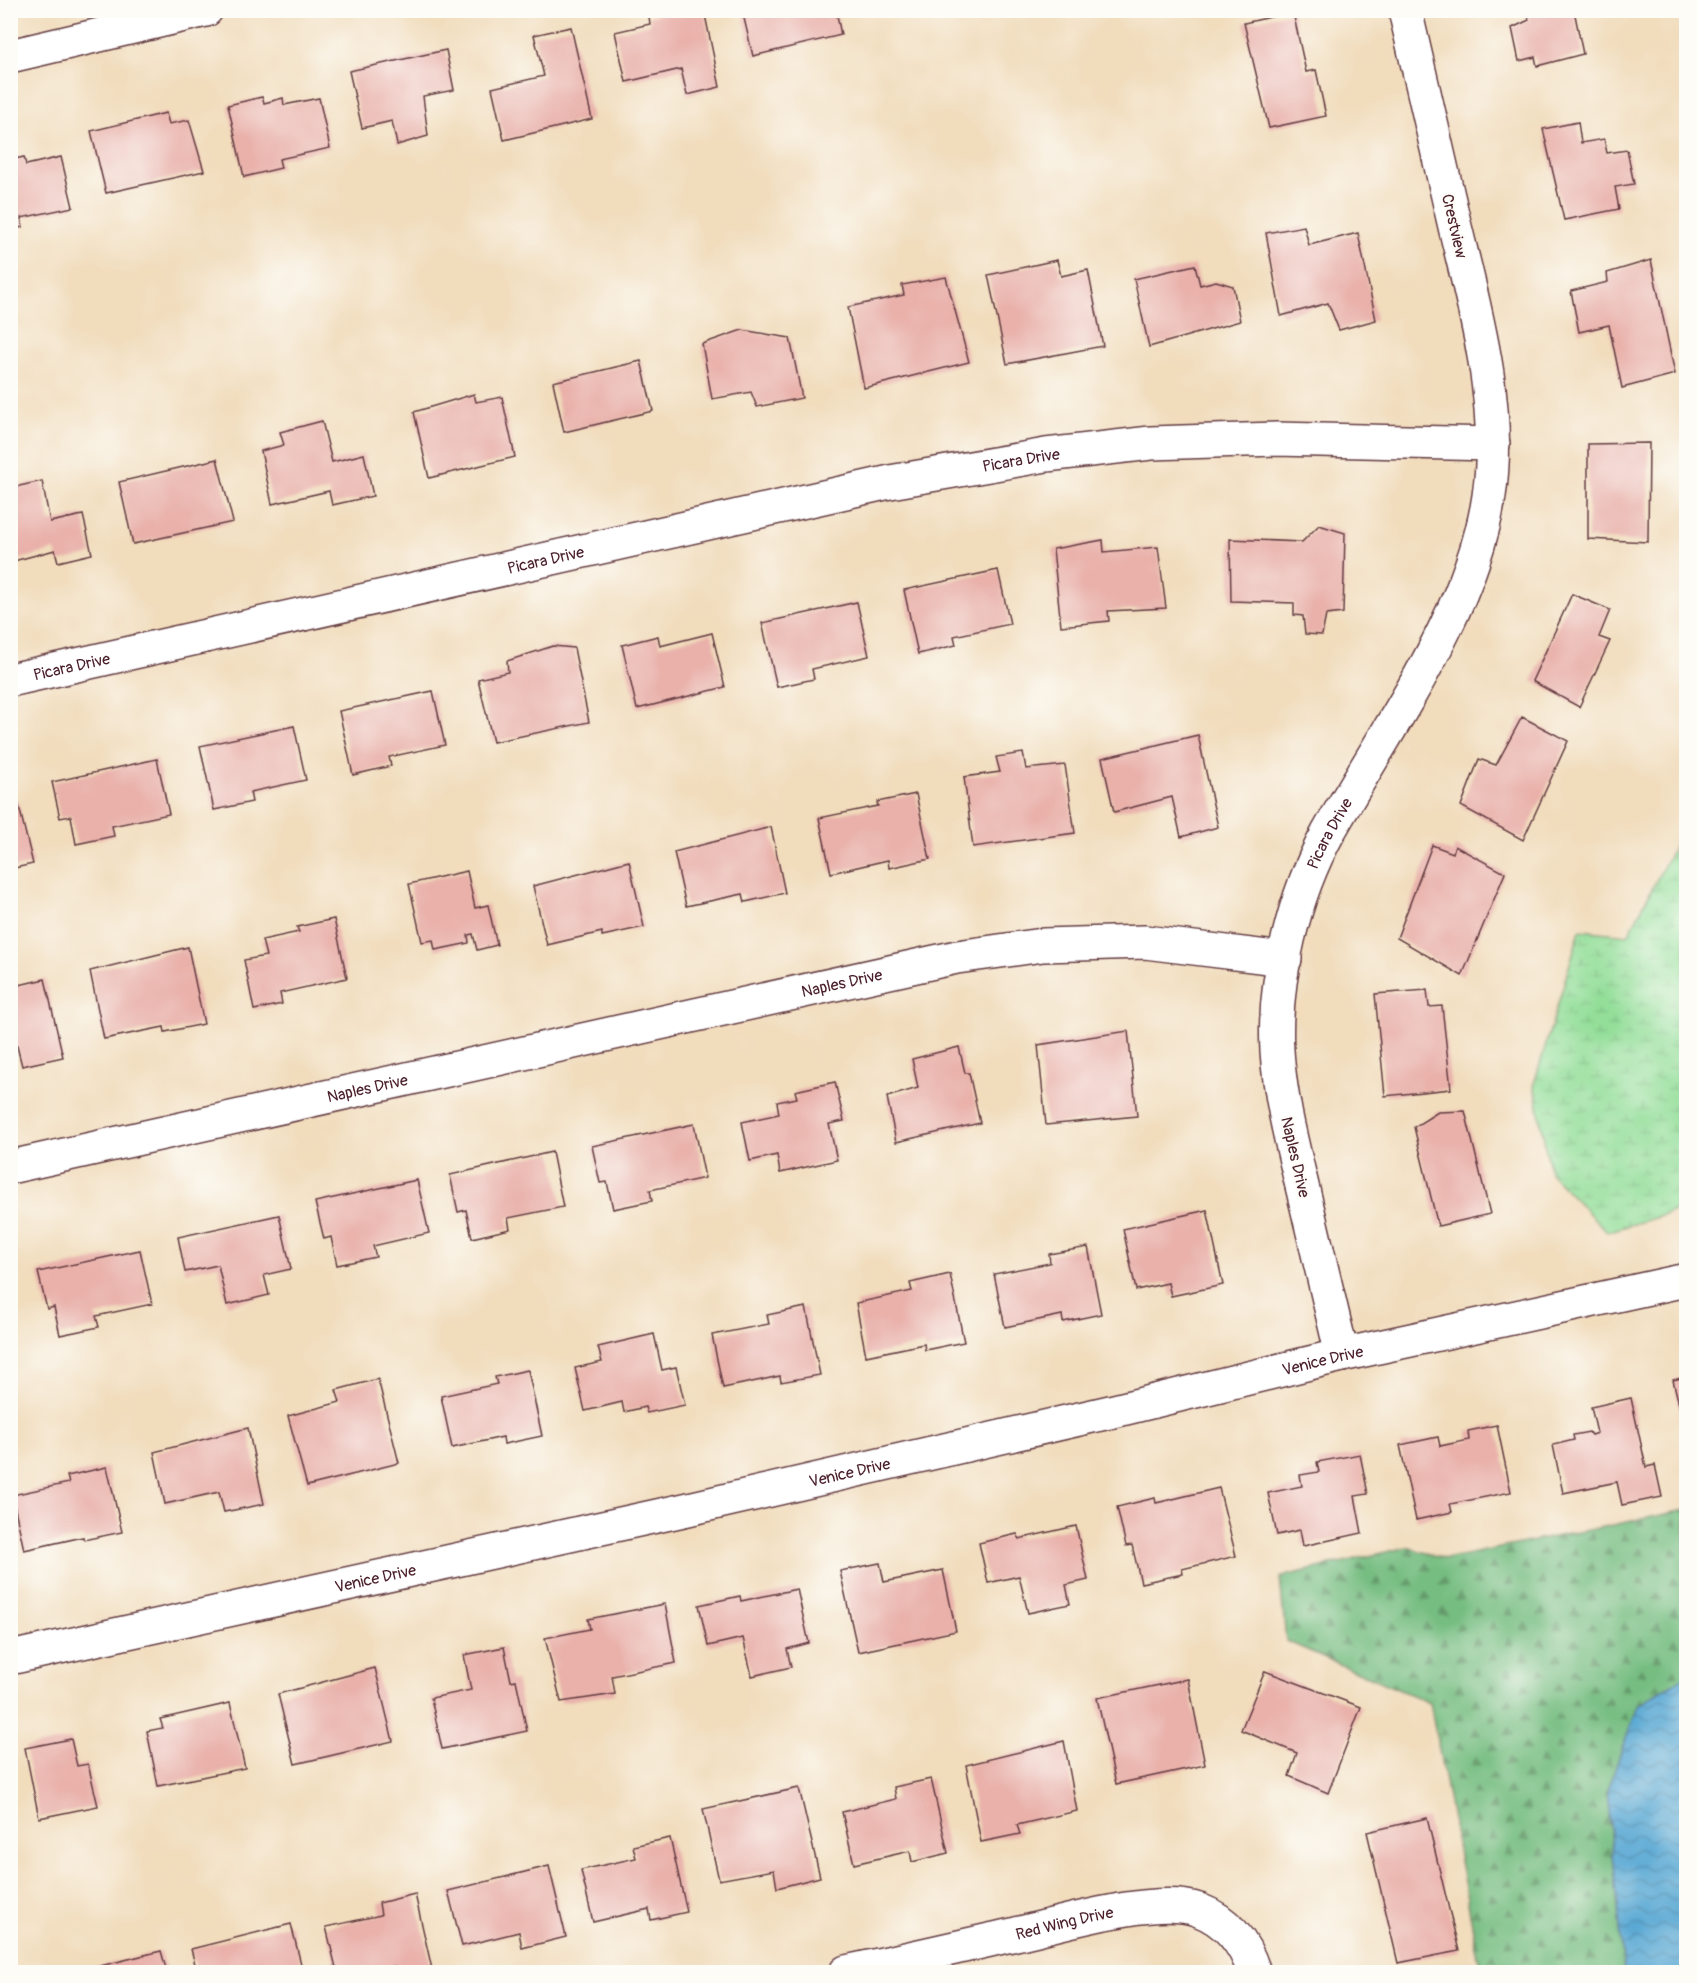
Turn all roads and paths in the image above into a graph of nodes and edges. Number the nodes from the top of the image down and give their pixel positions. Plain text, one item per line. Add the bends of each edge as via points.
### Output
1 (206, 10) edge
2 (1405, 10) edge
3 (10, 56) edge
4 (1493, 444) junction
5 (10, 680) edge
6 (1285, 960) junction
7 (10, 1167) edge
8 (1686, 1280) edge
9 (1342, 1355) junction
10 (10, 1658) edge
11 (846, 1972) edge
12 (1254, 1972) edge

1 - 3 street
2 - 4 street, Crestview via 1471,294 1491,403
4 - 5 street, Picara Drive via 1340,439 1151,443 979,465
4 - 6 street, Picara Drive via 1489,498 1451,616 1307,875
6 - 7 street, Naples Drive via 1145,942 1043,945 957,957
6 - 9 street, Naples Drive via 1277,1049 1282,1096
8 - 9 street, Venice Drive
9 - 10 street, Venice Drive via 684,1510
11 - 12 street, Red Wing Drive via 1114,1911 1173,1906 1198,1909 1230,1929 1248,1953

